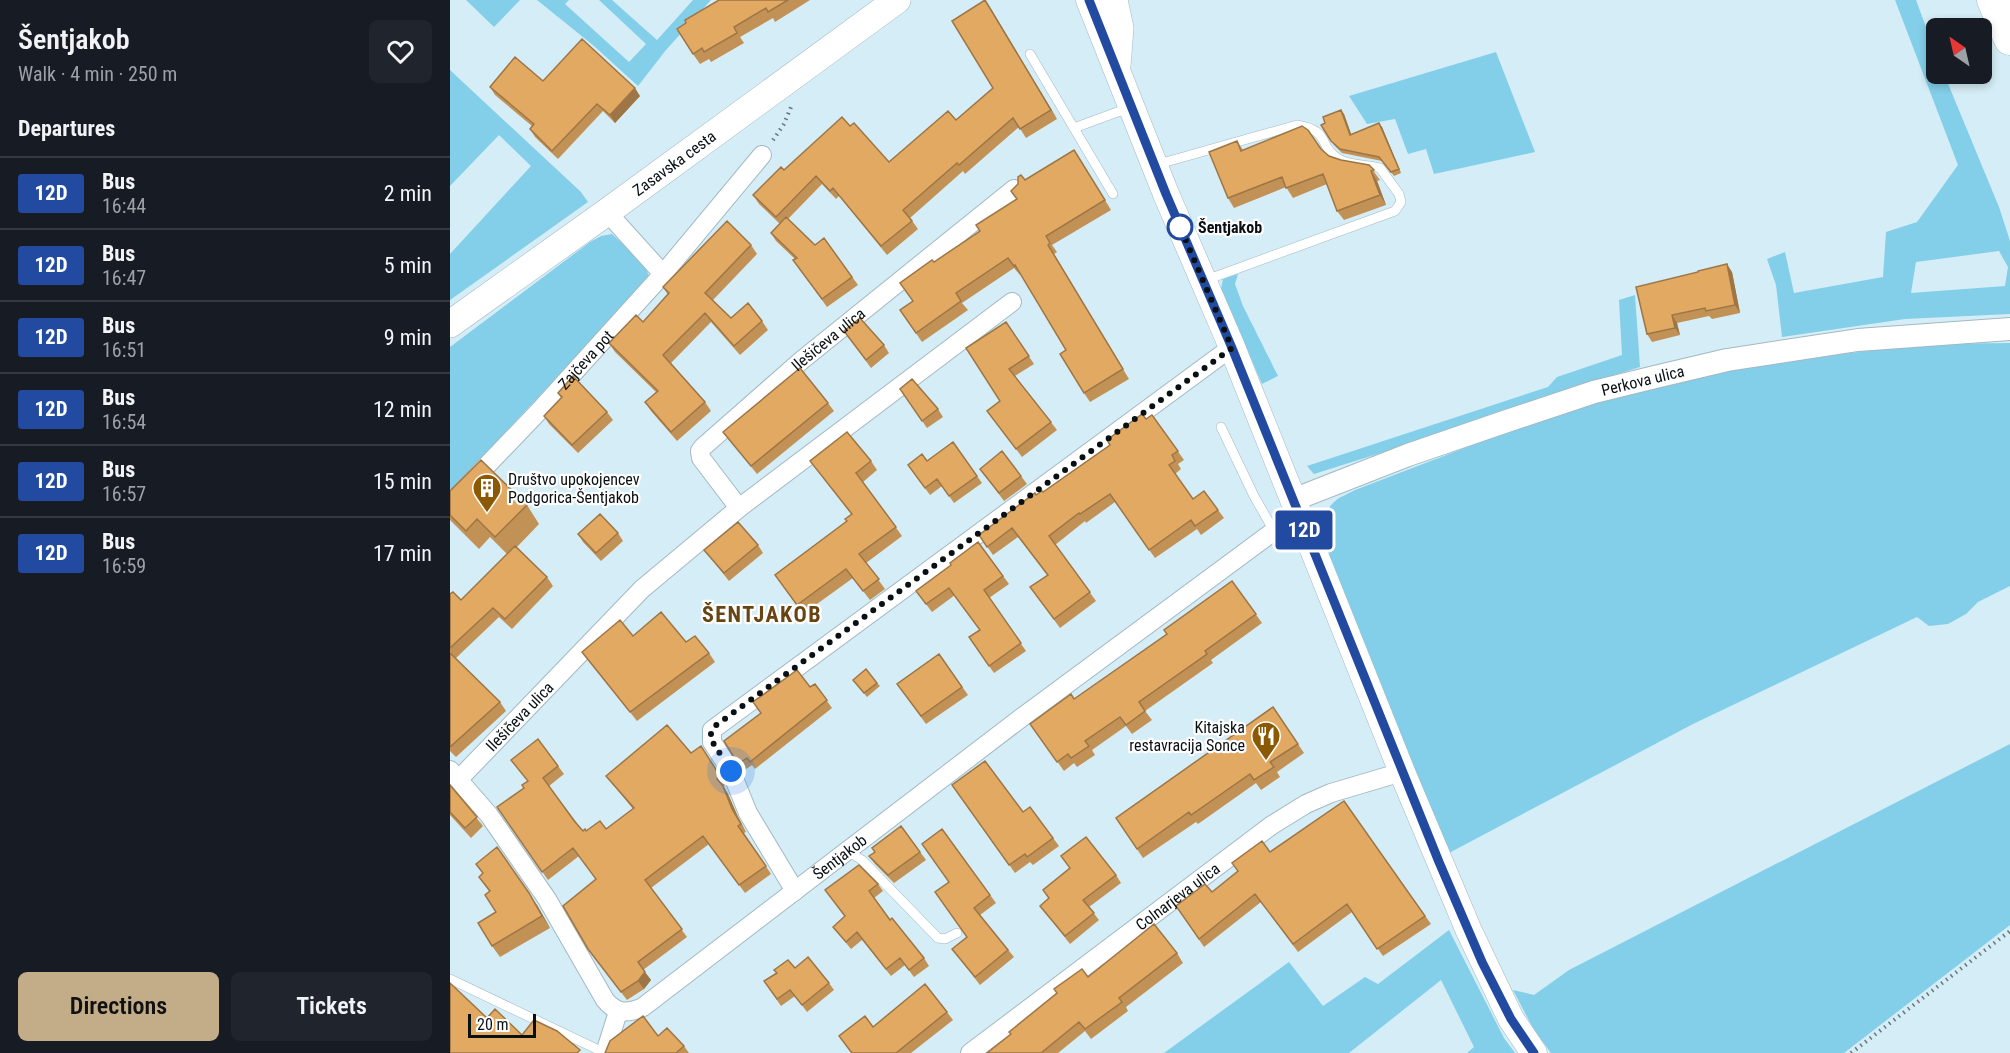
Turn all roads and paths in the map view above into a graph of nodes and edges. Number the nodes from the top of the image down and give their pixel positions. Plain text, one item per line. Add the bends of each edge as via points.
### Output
1 (897, 0) edge
2 (1089, 0) edge
3 (1114, 0) edge
4 (1993, 0) edge
5 (2010, 39) edge
6 (1030, 54) dead end
7 (1117, 66) junction
8 (793, 77) junction
9 (1132, 106) junction
10 (1074, 128) junction
11 (762, 155) joint
12 (1155, 165) junction
13 (1014, 189) edge
14 (1113, 194) dead end
15 (607, 212) junction
16 (663, 274) junction
17 (1204, 281) junction
18 (1012, 302) dead end
19 (450, 324) edge
20 (2010, 329) edge
21 (1232, 348) junction
22 (1221, 427) dead end
23 (450, 504) edge
24 (1295, 507) junction
25 (739, 508) junction
26 (1274, 531) junction
27 (1402, 772) junction
28 (454, 774) edge
29 (847, 851) junction
30 (795, 891) junction
31 (2010, 931) edge
32 (957, 933) edge
33 (450, 979) edge
34 (618, 1012) junction
35 (605, 1053) edge
36 (970, 1053) edge
37 (1534, 1053) edge
38 (1851, 1053) edge

1 - 8 main road, Zasavska cesta
2 - 7 main road
3 - 7 main road via 1120,28
4 - 5 highway
6 - 10 lane
7 - 9 main road
8 - 11 path via 788,118
8 - 15 main road, Zasavska cesta
9 - 10 lane
9 - 12 main road
10 - 14 lane
11 - 16 street, Zajčeva pot
12 - 17 main road
12 - 17 lane via 1297,125 1319,132 1336,158 1380,168 1399,194 1401,202 1395,211
13 - 25 street, Ilešičeva ulica via 802,360 703,447 701,458
15 - 16 street
15 - 19 main road, Zasavska cesta
16 - 23 street, Zajčeva pot
17 - 21 main road
18 - 25 street, Ilešičeva ulica
20 - 24 street, Perkova ulica via 1858,340 1727,360 1594,392 1408,455
21 - 24 main road
21 - 30 street via 712,730 710,738 731,771 748,813
22 - 26 lane
24 - 26 street, Šentjakob
24 - 27 main road
25 - 28 street, Ilešičeva ulica via 626,604
26 - 29 street, Šentjakob
27 - 36 street, Colnarjeva ulica via 1331,793 1272,825
27 - 37 main road via 1482,962 1511,1019
28 - 34 street via 489,815 547,899 598,989
29 - 30 street, Šentjakob
29 - 32 lane via 862,860 938,938
30 - 34 street, Šentjakob via 643,1007
31 - 38 path
33 - 35 lane
34 - 35 street

